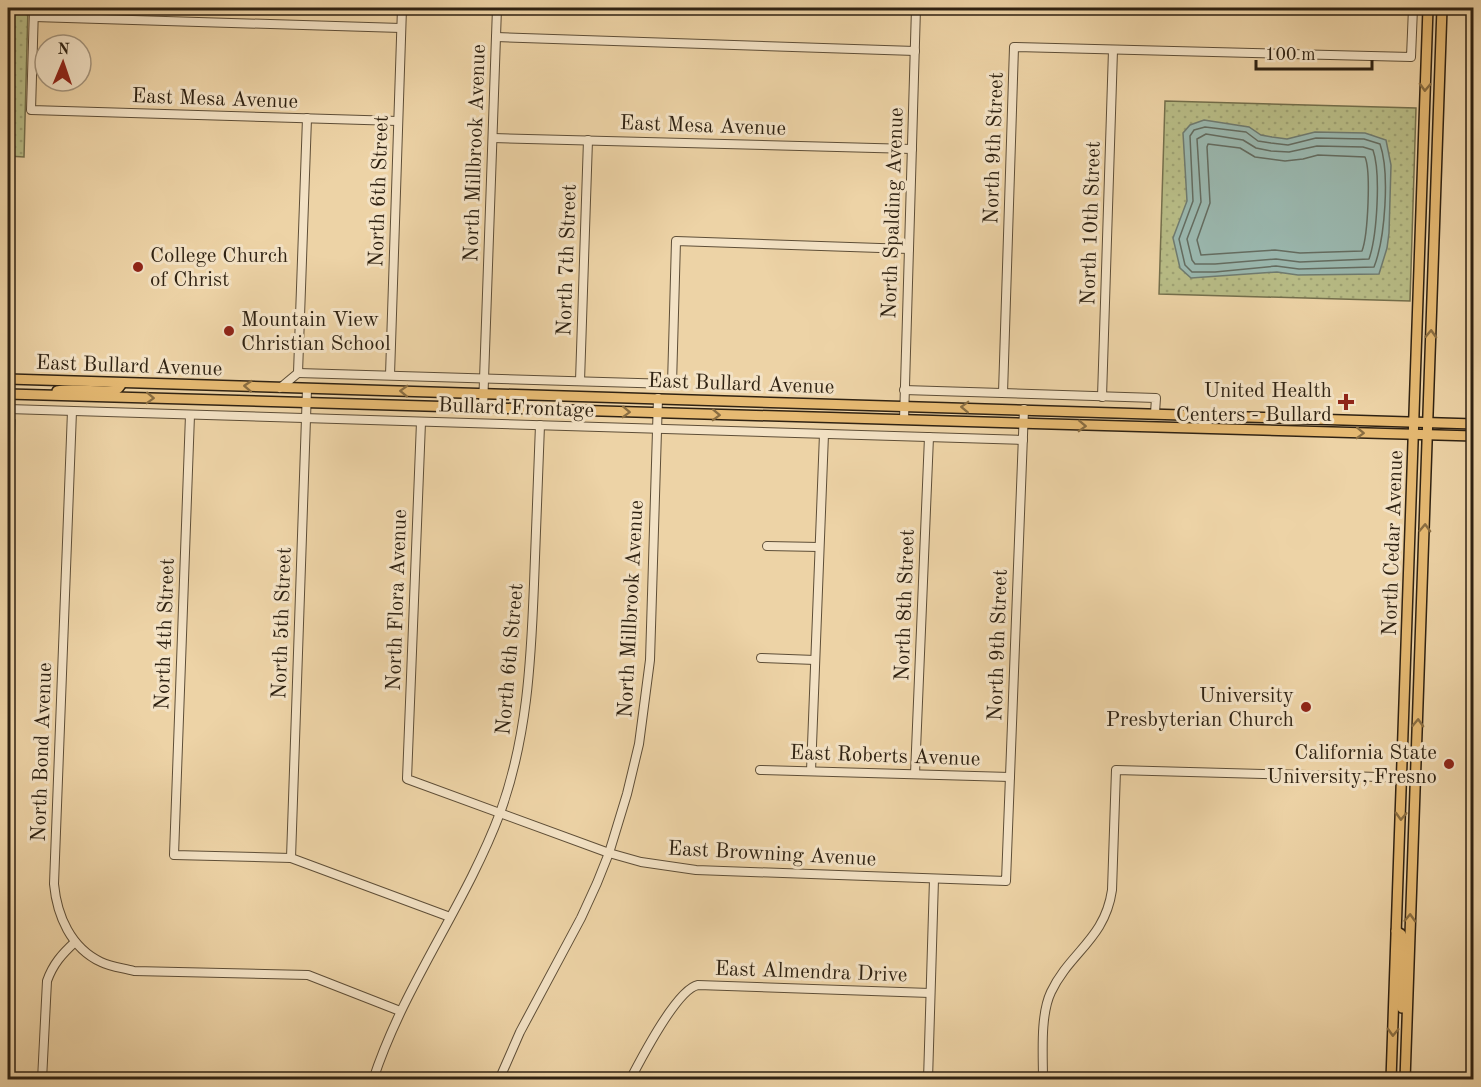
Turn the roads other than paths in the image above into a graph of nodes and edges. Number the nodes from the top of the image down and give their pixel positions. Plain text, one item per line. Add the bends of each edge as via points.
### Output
1 (34, 8) edge
2 (402, 8) edge
3 (497, 8) edge
4 (916, 8) edge
5 (1413, 8) edge
6 (1428, 8) edge
7 (1442, 8) edge
8 (34, 17) junction
9 (401, 28) junction
10 (496, 37) junction
11 (1113, 50) junction
12 (915, 51) junction
13 (306, 118) junction
14 (398, 121) junction
15 (493, 138) junction
16 (588, 140) junction
17 (912, 149) junction
18 (909, 249) junction
19 (298, 373) junction
20 (390, 375) junction
21 (484, 378) junction
22 (8, 380) edge
23 (580, 381) junction
24 (122, 383) junction
25 (280, 388) junction
26 (307, 389) junction
27 (904, 390) junction
28 (484, 393) junction
29 (1003, 393) junction
30 (8, 394) edge
31 (40, 395) junction
32 (1102, 396) junction
33 (658, 398) junction
34 (306, 403) junction
35 (904, 405) junction
36 (483, 408) junction
37 (1024, 409) junction
38 (8, 410) edge
39 (72, 411) junction
40 (658, 413) junction
41 (1155, 413) junction
42 (190, 415) junction
43 (306, 418) junction
44 (904, 420) junction
45 (421, 422) junction
46 (1414, 422) junction
47 (1428, 422) junction
48 (1023, 424) junction
49 (1473, 424) edge
50 (540, 425) junction
51 (657, 429) junction
52 (824, 434) junction
53 (1414, 434) junction
54 (1428, 435) junction
55 (1473, 436) edge
56 (929, 437) junction
57 (1023, 440) junction
58 (767, 546) dead end
59 (819, 547) junction
60 (761, 658) dead end
61 (815, 660) junction
62 (759, 770) dead end
63 (811, 771) junction
64 (915, 774) junction
65 (1010, 777) junction
66 (1402, 778) junction
67 (1416, 778) junction
68 (406, 779) joint
69 (499, 814) junction
70 (609, 853) junction
71 (291, 858) junction
72 (934, 879) junction
73 (1006, 881) joint
74 (450, 918) junction
75 (1396, 931) junction
76 (75, 942) junction
77 (930, 993) junction
78 (400, 1011) junction
79 (1406, 1040) junction
80 (42, 1080) edge
81 (373, 1080) edge
82 (499, 1080) edge
83 (630, 1080) edge
84 (928, 1080) edge
85 (1042, 1080) edge
86 (1391, 1080) edge
87 (1405, 1080) edge

1 - 8 street
2 - 9 street, North 6th Street
3 - 10 street, North Millbrook Avenue
4 - 12 street, North Spalding Avenue
5 - 11 street via 1411,57
6 -> 46 main road, North Cedar Avenue
47 -> 7 main road, North Cedar Avenue
8 - 9 street
8 - 13 street, East Mesa Avenue via 31,110
9 - 14 street, North 6th Street
10 - 12 street
10 - 15 street, North Millbrook Avenue
11 - 29 street, North 9th Street via 1014,47
11 - 32 street, North 10th Street
12 - 17 street, North Spalding Avenue
13 - 14 street, East Mesa Avenue
13 - 19 street
14 - 20 street, North 6th Street
15 - 16 street, East Mesa Avenue
15 - 21 street, North Millbrook Avenue
16 - 17 street, East Mesa Avenue
16 - 23 street, North 7th Street
17 - 18 street, North Spalding Avenue
18 - 23 street via 676,241 672,384
18 - 27 street, North Spalding Avenue
19 - 20 street
19 - 25 street
20 - 21 street
21 - 23 street
21 - 28 street, North Millbrook Avenue
22 - 24 main road, East Bullard Avenue
25 -> 24 main road, East Bullard Avenue
24 - 31 main road via 114,390 70,389
25 - 26 main road, East Bullard Avenue
28 -> 26 main road, East Bullard Avenue
26 - 34 street, North 5th Street
27 - 29 street
27 - 35 street, North Spalding Avenue
28 - 33 main road, East Bullard Avenue
28 - 36 street, North Millbrook Avenue
29 - 32 street
30 - 31 main road, East Bullard Avenue
31 -> 34 main road, East Bullard Avenue
32 - 41 street via 1156,398
33 - 35 main road, East Bullard Avenue
33 - 40 street, North Millbrook Avenue
34 - 36 main road, East Bullard Avenue
34 - 43 street, North 5th Street
37 -> 35 main road, East Bullard Avenue
35 - 44 street, North Spalding Avenue
36 -> 40 main road, East Bullard Avenue
37 - 41 main road, East Bullard Avenue
37 - 48 street, North 9th Street
38 - 39 street, Bullard Frontage
39 - 42 street, Bullard Frontage
39 - 76 street, North Bond Avenue via 54,884 60,914
40 -> 44 main road, East Bullard Avenue
40 - 51 street, North Millbrook Avenue
41 - 46 main road, East Bullard Avenue
42 - 43 street, Bullard Frontage
42 - 71 street, North 4th Street via 174,855
43 - 45 street, Bullard Frontage
43 - 71 street, North 5th Street
44 - 48 main road, East Bullard Avenue
45 - 50 street, Bullard Frontage
45 - 68 street, North Flora Avenue
46 - 47 main road, East Bullard Avenue
46 - 53 main road, North Cedar Avenue
47 - 49 main road, East Bullard Avenue
47 - 54 main road, North Cedar Avenue
48 -> 53 main road, East Bullard Avenue
48 - 57 street, North 9th Street
50 - 51 street, Bullard Frontage
50 - 69 street, North 6th Street via 531,663 518,752
51 - 52 street, Bullard Frontage
51 - 70 street, North Millbrook Avenue via 646,703 627,794
52 - 56 street, Bullard Frontage
52 - 59 street
53 - 54 main road, East Bullard Avenue
53 - 66 main road, North Cedar Avenue
54 - 55 main road, East Bullard Avenue
67 -> 54 main road, North Cedar Avenue
56 - 57 street, Bullard Frontage
56 - 64 street, North 8th Street
57 - 65 street, North 9th Street
58 - 59 street
59 - 61 street
60 - 61 street
61 - 63 street
62 - 63 street, East Roberts Avenue
63 - 64 street, East Roberts Avenue
64 - 65 street, East Roberts Avenue
65 - 73 street, North 9th Street
66 - 67 street
66 -> 75 main road, North Cedar Avenue
66 - 85 street via 1116,770 1109,908 1047,1002
79 -> 67 main road, North Cedar Avenue
68 - 69 street, East Browning Avenue
69 - 70 street, East Browning Avenue
69 - 74 street, North 6th Street
70 - 72 street, East Browning Avenue via 696,870
70 - 82 street, North Millbrook Avenue via 581,918
71 - 74 street
72 - 73 street, East Browning Avenue
72 - 77 street
74 - 78 street, North 6th Street
75 - 79 main road via 1403,939 1401,1003
75 -> 86 main road, North Cedar Avenue
76 - 78 street via 114,967 308,975
76 - 80 street via 58,958 47,981
77 - 83 street, East Almendra Drive via 691,987 657,1032
77 - 84 street
78 - 81 street, North 6th Street
79 - 87 main road, North Cedar Avenue

